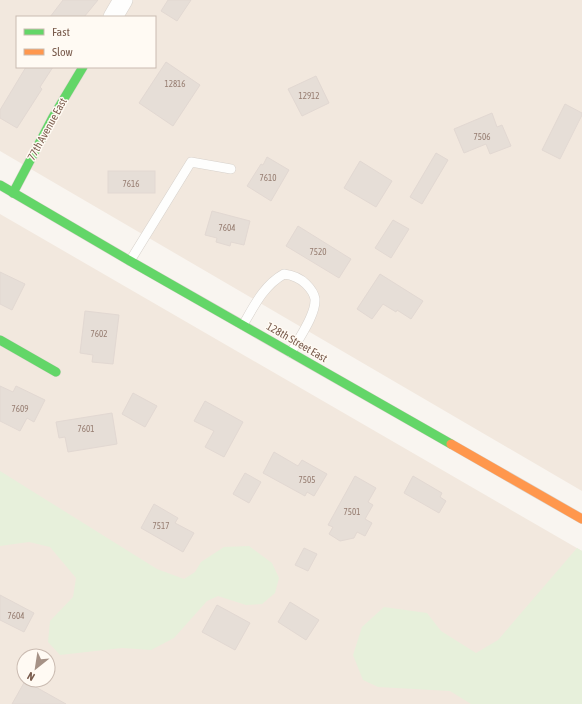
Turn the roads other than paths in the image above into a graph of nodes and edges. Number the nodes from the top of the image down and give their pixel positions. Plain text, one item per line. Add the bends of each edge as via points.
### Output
1 (122, 0) edge
2 (114, 16) edge
3 (82, 68) edge
4 (231, 169) dead end
5 (0, 185) edge
6 (13, 193) junction
7 (130, 261) junction
8 (243, 326) junction
9 (0, 340) edge
10 (291, 353) junction
11 (56, 372) dead end
12 (582, 520) edge

1 - 2 street
3 - 6 street, 77th Avenue East
4 - 7 lane via 192,162
5 - 6 street, 128th Street East
6 - 7 street, 128th Street East
7 - 8 street, 128th Street East
8 - 10 street, 128th Street East
8 - 10 lane via 264,290 284,274 293,275 311,289 315,299 314,308
9 - 11 street
10 - 12 street, 128th Street East

